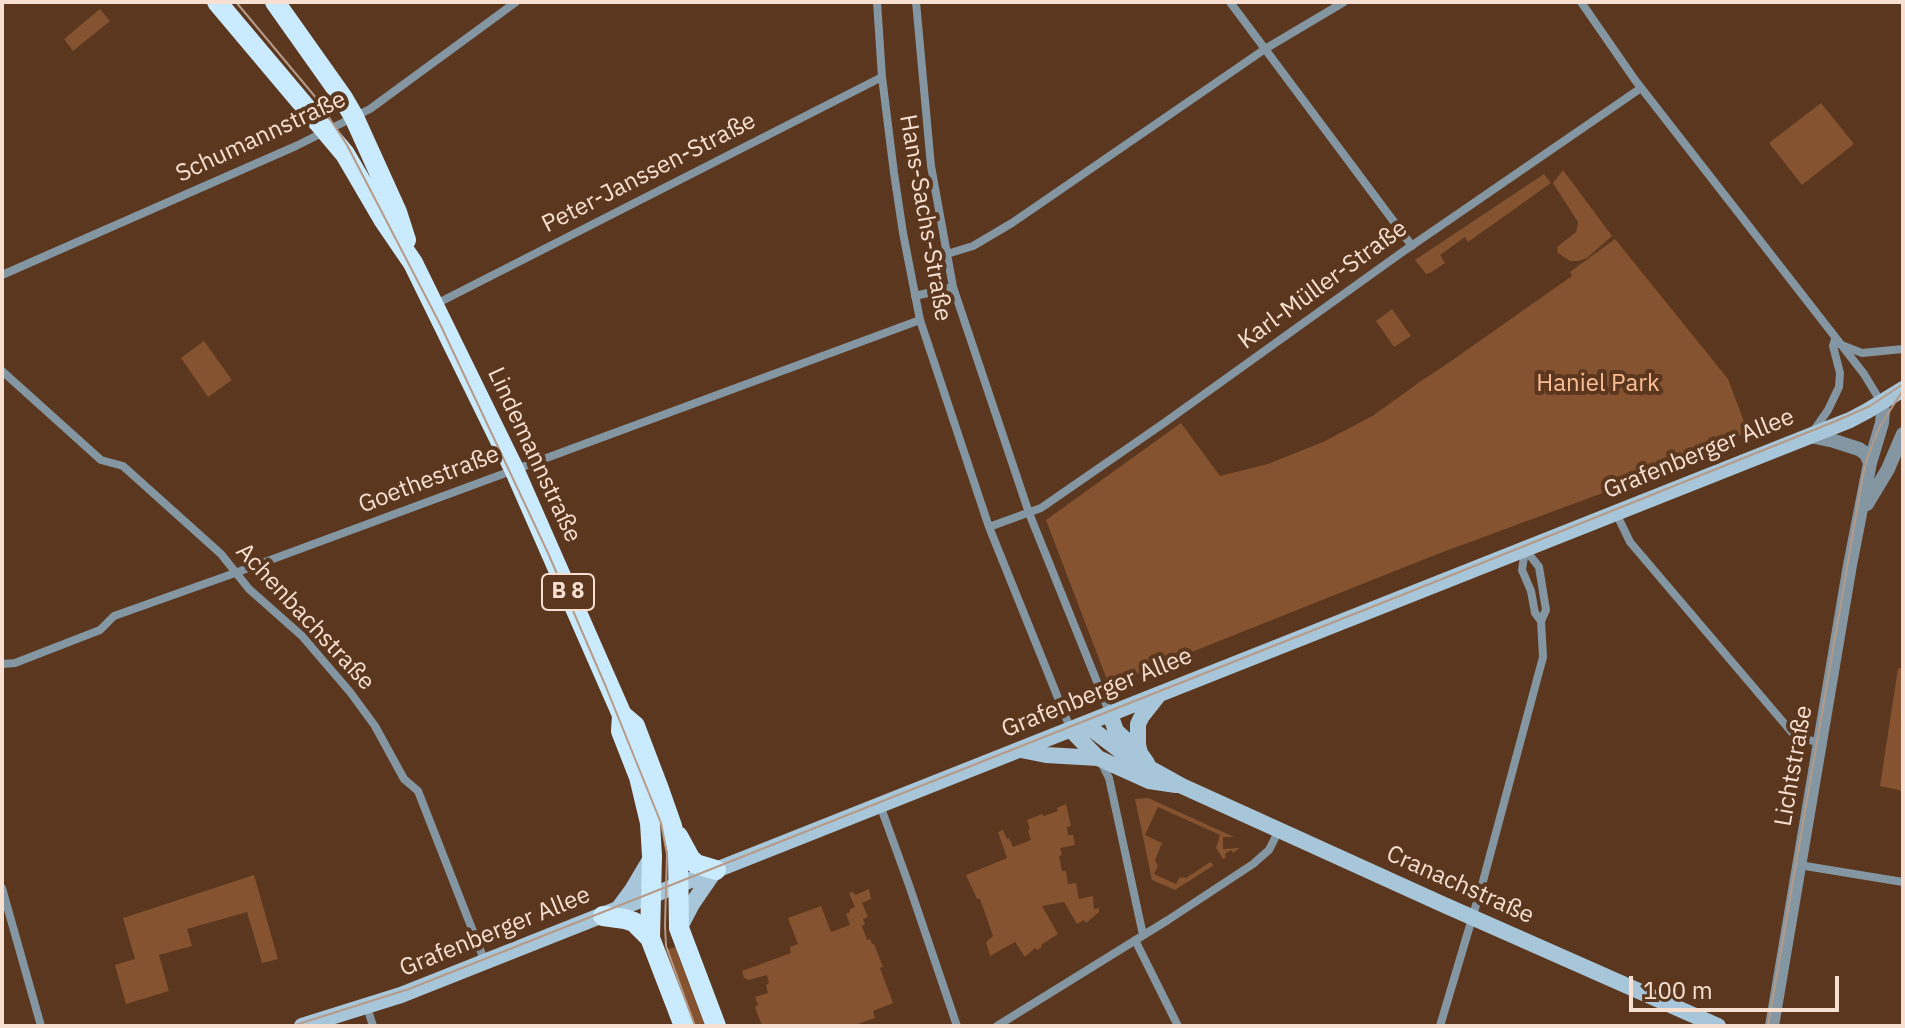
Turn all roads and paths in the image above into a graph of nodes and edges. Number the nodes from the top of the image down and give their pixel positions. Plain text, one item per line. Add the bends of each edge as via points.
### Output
1 (217, 2) edge
2 (275, 2) edge
3 (516, 2) edge
4 (877, 2) edge
5 (916, 2) edge
6 (1230, 2) edge
7 (1344, 2) edge
8 (1581, 2) edge
9 (1265, 49) junction
10 (882, 77) junction
11 (1641, 88) junction
12 (354, 117) junction
13 (326, 131) junction
14 (1412, 246) junction
15 (947, 254) junction
16 (413, 263) junction
17 (2, 275) edge
18 (953, 287) junction
19 (915, 296) junction
20 (433, 305) junction
21 (920, 320) junction
22 (1837, 341) junction
23 (1903, 349) edge
24 (2, 371) edge
25 (1903, 389) edge
26 (1881, 403) junction
27 (1903, 434) edge
28 (1810, 436) junction
29 (1870, 463) junction
30 (514, 469) junction
31 (1029, 513) junction
32 (1616, 513) junction
33 (1861, 515) junction
34 (989, 527) junction
35 (1525, 549) junction
36 (235, 573) junction
37 (1541, 621) junction
38 (2, 664) edge
39 (1158, 695) junction
40 (1110, 714) junction
41 (622, 715) junction
42 (1078, 727) junction
43 (1820, 743) junction
44 (1021, 750) junction
45 (1140, 753) junction
46 (1098, 758) junction
47 (1150, 767) junction
48 (1182, 786) junction
49 (880, 805) junction
50 (672, 826) junction
51 (1279, 830) junction
52 (652, 856) junction
53 (1799, 865) junction
54 (716, 871) junction
55 (1903, 882) edge
56 (678, 886) junction
57 (2, 888) edge
58 (651, 897) junction
59 (610, 913) junction
60 (1472, 917) junction
61 (679, 928) junction
62 (650, 938) junction
63 (1139, 938) junction
64 (485, 962) junction
65 (367, 1007) junction
66 (1008, 1023) edge
67 (41, 1026) edge
68 (302, 1026) edge
69 (373, 1026) edge
70 (684, 1026) edge
71 (716, 1026) edge
72 (957, 1026) edge
73 (997, 1026) edge
74 (1178, 1026) edge
75 (1440, 1026) edge
76 (1718, 1026) edge
77 (1772, 1026) edge

1 - 13 main road, Lindemannstraße / B 8
2 - 12 main road, Lindemannstraße / B 8
3 - 12 street, Schumannstraße
4 - 10 street, Hans-Sachs-Straße
5 - 15 street, Hans-Sachs-Straße via 931,166
6 - 9 street
7 - 9 street
8 - 11 street
9 - 14 street
9 - 15 street via 1012,223
10 - 19 street, Hans-Sachs-Straße
10 - 20 street, Peter-Janssen-Straße
11 - 14 street, Karl-Müller-Straße
11 - 22 street
12 - 13 street, Schumannstraße
12 - 16 main road, Lindemannstraße / B 8 via 397,212
13 - 16 main road, Lindemannstraße / B 8
13 - 17 street, Schumannstraße
14 - 31 street, Karl-Müller-Straße
15 - 18 street, Hans-Sachs-Straße
16 - 20 main road, Lindemannstraße / B 8
18 - 19 street
18 - 31 street, Hans-Sachs-Straße
19 - 21 street, Hans-Sachs-Straße
20 - 30 main road, Lindemannstraße / B 8
21 - 30 street, Goethestraße
21 - 34 street, Hans-Sachs-Straße
22 - 23 street via 1862,353
22 - 26 street
22 - 28 street via 1833,346 1839,387
24 - 36 street, Achenbachstraße via 101,460 123,466 221,554
25 - 26 main road, Grafenberger Allee
26 - 28 main road, Grafenberger Allee
26 - 29 street, Lichtstraße via 1882,423
27 - 33 street
28 - 29 street via 1859,449
28 - 32 main road, Grafenberger Allee
29 - 33 street, Lichtstraße
30 - 36 street, Goethestraße
30 - 41 main road, Lindemannstraße / B 8
31 - 34 street
31 - 40 street, Hans-Sachs-Straße
32 - 35 main road, Grafenberger Allee
32 - 43 street via 1630,542 1795,736
33 - 43 street, Lichtstraße
34 - 42 street, Hans-Sachs-Straße
35 - 37 street via 1522,570
35 - 37 street via 1539,567 1546,610
35 - 39 main road, Grafenberger Allee
36 - 38 street, Goethestraße
36 - 64 street, Achenbachstraße via 326,663 375,726 404,779 418,791
37 - 60 street via 1543,657
39 - 40 main road, Grafenberger Allee
39 - 45 main road via 1138,724
40 - 42 main road, Grafenberger Allee
40 - 45 main road, Cranachstraße via 1116,731
41 - 50 main road, Lindemannstraße / B 8 via 635,726
41 - 52 main road, Lindemannstraße / B 8 via 621,731 648,811
42 - 44 main road, Grafenberger Allee
42 - 46 main road, Cranachstraße
42 - 47 main road, Cranachstraße
43 - 53 street, Lichtstraße
44 - 46 main road, Cranachstraße
44 - 49 main road, Grafenberger Allee
45 - 47 main road, Cranachstraße
46 - 48 main road, Cranachstraße via 1149,781
46 - 63 street via 1109,778
47 - 48 main road, Cranachstraße
48 - 51 main road, Cranachstraße
49 - 54 main road, Grafenberger Allee
49 - 72 street
50 - 54 main road via 690,858
50 - 56 main road, Lindemannstraße / B 8
51 - 60 main road, Cranachstraße
51 - 63 street via 1269,850 1253,864
52 - 56 main road via 664,878
52 - 58 main road, Lindemannstraße / B 8
52 - 59 main road via 632,890
53 - 55 street
53 - 77 street, Lichtstraße
54 - 56 main road, Grafenberger Allee
54 - 61 main road
56 - 58 main road, Grafenberger Allee
56 - 61 main road, B 8
57 - 67 street
58 - 59 main road, Grafenberger Allee
58 - 61 main road, B 8
58 - 62 main road, B 8
59 - 62 main road via 634,922
59 - 64 main road, Grafenberger Allee
60 - 75 street
60 - 76 main road, Cranachstraße
61 - 71 main road, B 8
62 - 70 main road, B 8
63 - 66 street
63 - 74 street
64 - 65 main road, Grafenberger Allee
65 - 68 main road, Grafenberger Allee
65 - 69 street
66 - 73 street

